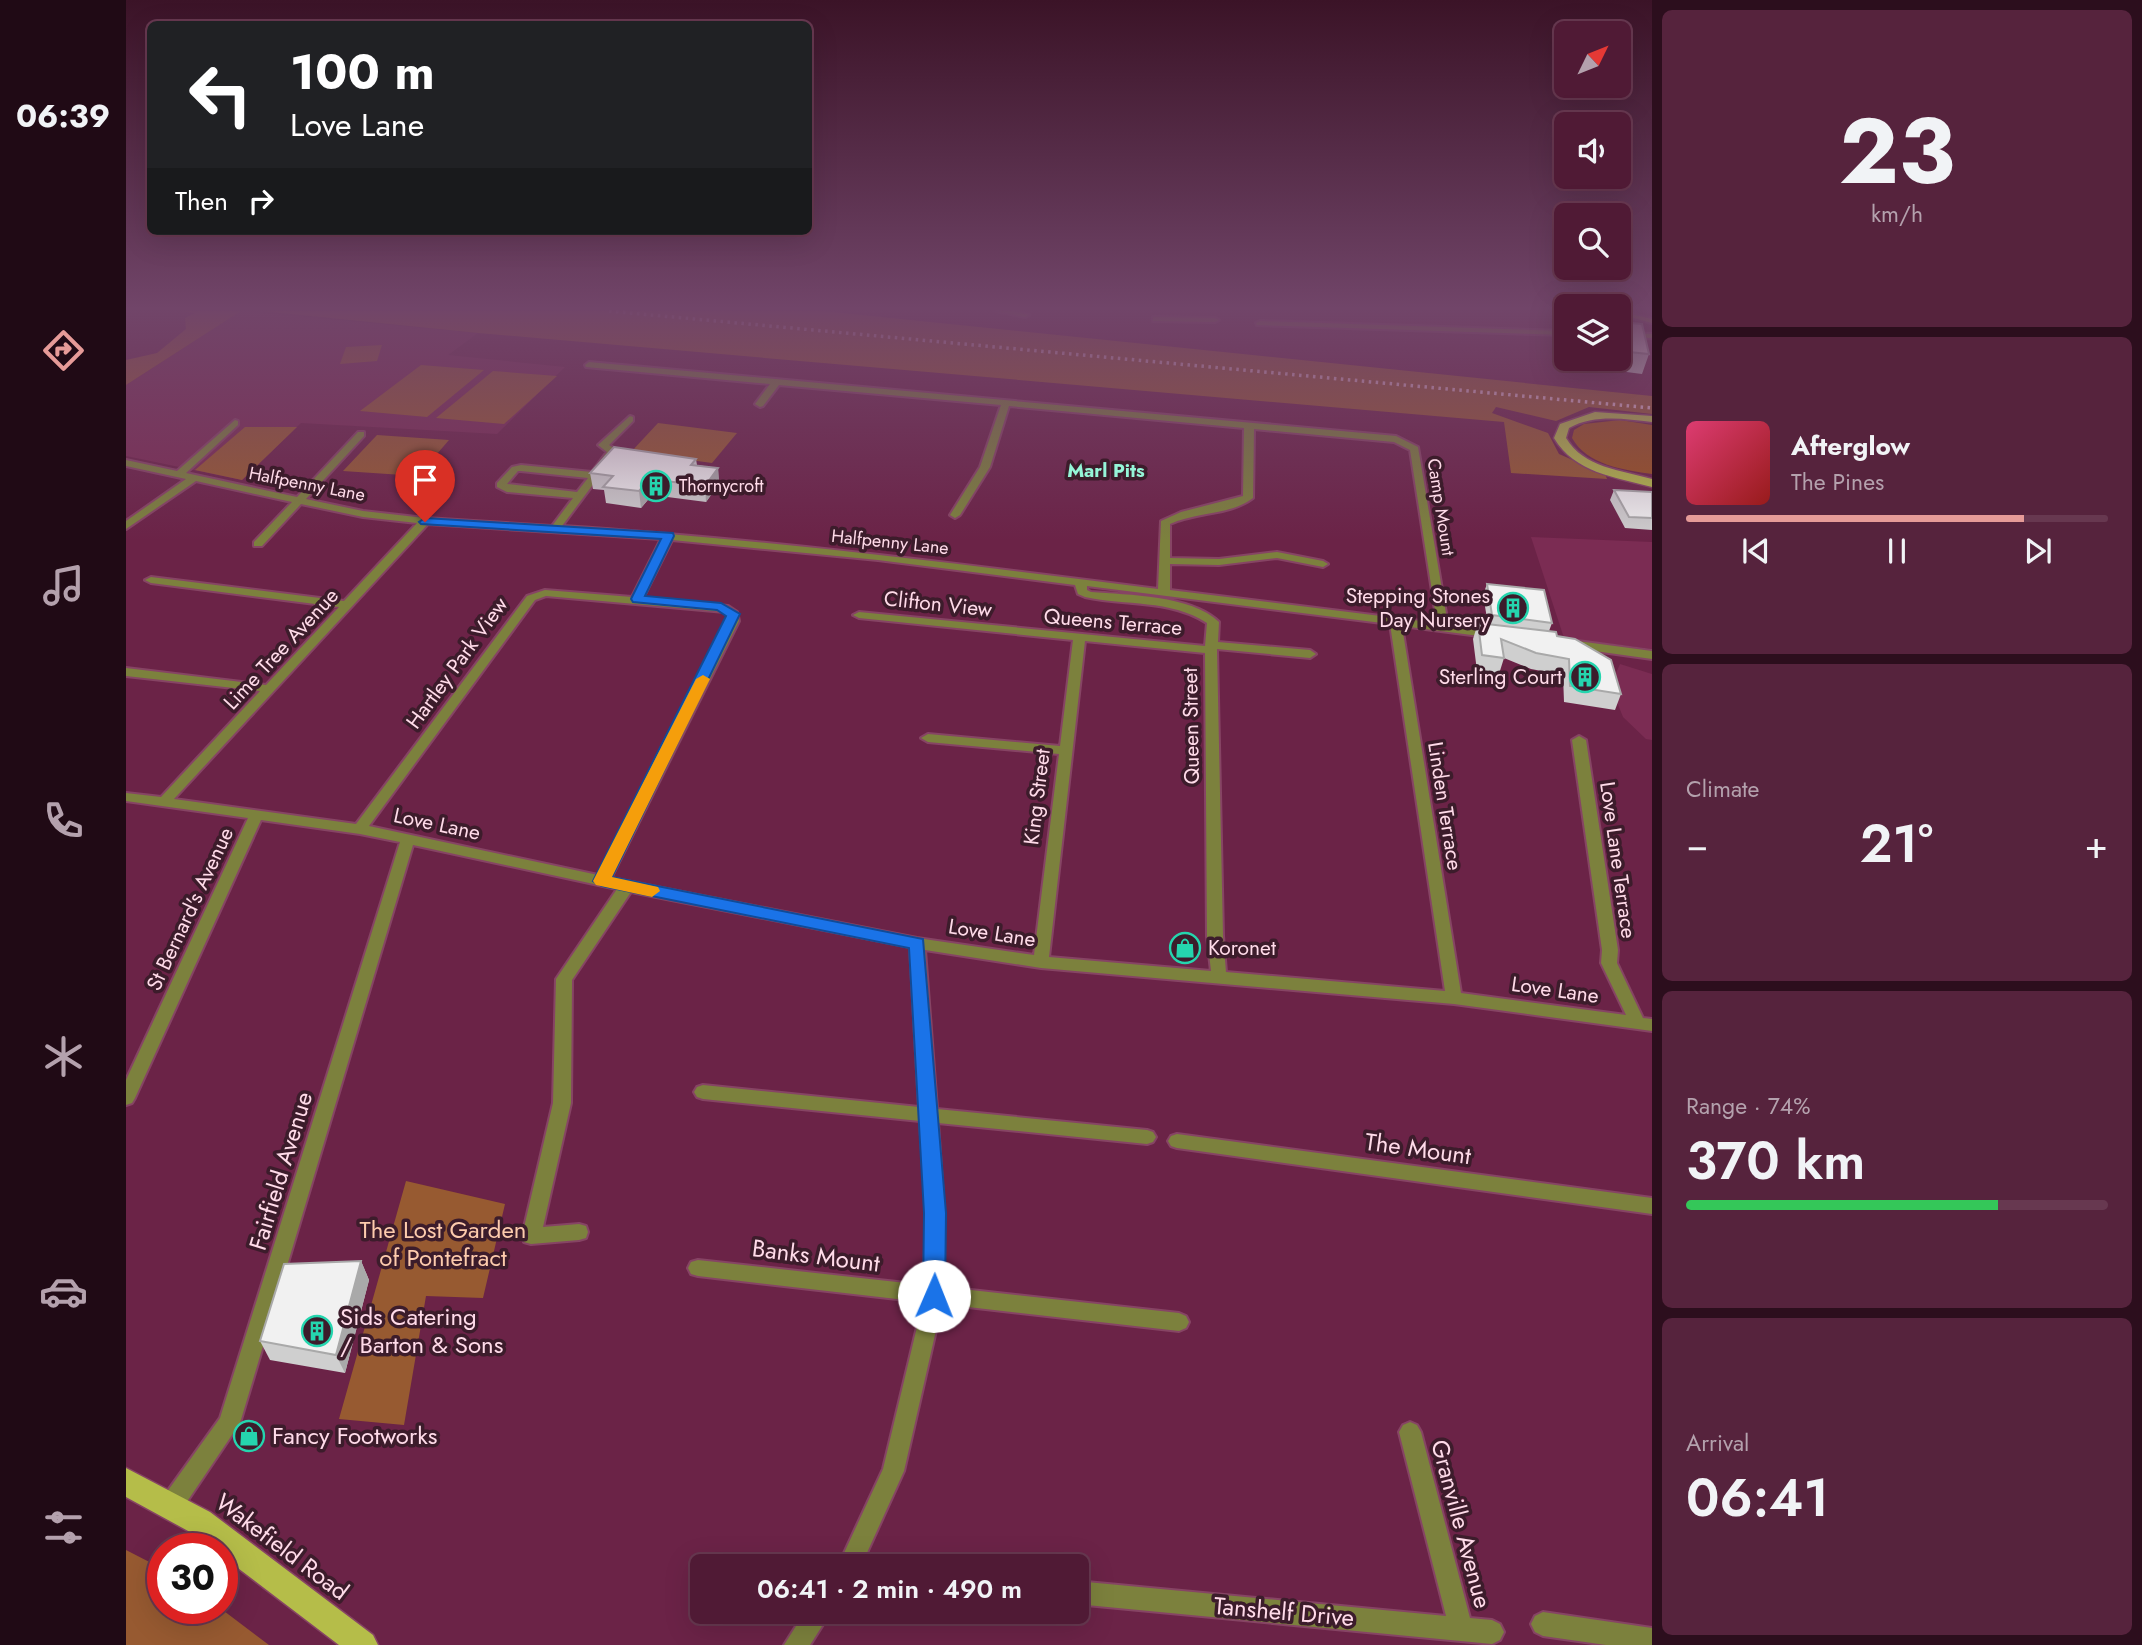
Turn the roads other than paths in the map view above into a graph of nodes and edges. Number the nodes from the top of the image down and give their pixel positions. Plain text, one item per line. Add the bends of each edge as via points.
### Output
1 (772, 388) edge
2 (823, 388) edge
3 (1006, 402) junction
4 (760, 404) dead end
5 (630, 419) dead end
6 (1652, 419) edge
7 (235, 423) dead end
8 (1249, 425) junction
9 (361, 433) dead end
10 (126, 463) edge
11 (179, 474) junction
12 (593, 475) junction
13 (194, 478) junction
14 (1648, 481) edge
15 (579, 495) junction
16 (298, 502) junction
17 (955, 515) dead end
18 (425, 522) junction
19 (126, 526) edge
20 (555, 528) junction
21 (668, 536) junction
22 (258, 544) dead end
23 (1167, 561) junction
24 (1323, 564) dead end
25 (151, 580) dead end
26 (1080, 581) junction
27 (1164, 592) junction
28 (637, 599) junction
29 (348, 605) junction
30 (859, 615) dead end
31 (1395, 620) junction
32 (1443, 627) junction
33 (1013, 632) joint
34 (1508, 636) edge
35 (1079, 638) junction
36 (1560, 643) edge
37 (1211, 647) junction
38 (1310, 654) dead end
39 (1652, 655) edge
40 (126, 672) edge
41 (271, 689) junction
42 (928, 738) dead end
43 (1579, 740) dead end
44 (1064, 750) junction
45 (126, 797) edge
46 (164, 802) junction
47 (257, 814) junction
48 (360, 829) junction
49 (408, 839) junction
50 (602, 881) junction
51 (627, 886) junction
52 (917, 943) junction
53 (1041, 962) junction
54 (1219, 977) junction
55 (1454, 998) junction
56 (1645, 1023) edge
57 (703, 1091) dead end
58 (126, 1098) edge
59 (927, 1114) junction
60 (1147, 1137) dead end
61 (1177, 1141) dead end
62 (1652, 1206) edge
63 (579, 1232) dead end
64 (698, 1268) dead end
65 (934, 1296) junction
66 (1179, 1322) dead end
67 (1409, 1432) dead end
68 (126, 1482) edge
69 (172, 1504) junction
70 (855, 1554) edge
71 (1089, 1593) edge
72 (811, 1624) edge
73 (1543, 1624) dead end
74 (1461, 1629) junction
75 (1492, 1632) dead end
76 (1652, 1640) edge
77 (363, 1645) edge
78 (796, 1645) edge

1 - 4 street
2 - 3 street, Camp Mount
3 - 8 street, Camp Mount
3 - 17 street via 985,467
5 - 12 street via 603,445 613,451
6 - 14 main road via 1594,416 1569,423 1560,432 1563,444 1582,460
7 - 11 street
8 - 23 street via 1248,498 1231,506 1181,513 1165,523
8 - 32 street, Camp Mount via 1396,439 1415,449
9 - 16 street
10 - 11 street, Halfpenny Lane
11 - 13 street, Halfpenny Lane
12 - 15 street
12 - 15 street via 522,467 501,485
13 - 16 street, Halfpenny Lane
13 - 19 street
15 - 20 street
16 - 18 street, Halfpenny Lane
16 - 22 street
18 - 20 street, Halfpenny Lane
18 - 29 street, Lime Tree Avenue
20 - 21 street, Halfpenny Lane
21 - 26 street, Halfpenny Lane
21 - 28 street
23 - 24 street via 1277,555
23 - 27 street
25 - 29 street
26 - 27 street, Halfpenny Lane
26 - 37 street, Queen Street via 1082,592 1089,595 1179,607 1204,615 1213,622
27 - 31 street, Halfpenny Lane
28 - 48 street, Hartley Park View via 545,593 531,597
28 - 50 street via 721,607 733,614 733,621
29 - 41 street, Lime Tree Avenue
30 - 33 street, Clifton View
31 - 32 street, Halfpenny Lane
31 - 55 street, Linden Terrace
32 - 34 street, Halfpenny Lane
33 - 35 street, Queens Terrace
35 - 37 street, Queens Terrace
35 - 44 street, King Street
36 - 39 street
37 - 38 street, Queens Terrace
37 - 54 street, Queen Street
40 - 41 street
41 - 46 street, Lime Tree Avenue
42 - 44 street
43 - 56 street, Love Lane Terrace via 1609,963
44 - 53 street, King Street
45 - 46 street, Love Lane
46 - 47 street, Love Lane
47 - 48 street, Love Lane
47 - 58 street, St Bernard's Avenue
48 - 49 street, Love Lane
49 - 50 street, Love Lane
49 - 69 street, Fairfield Avenue via 229,1423
50 - 51 street, Love Lane
51 - 52 street, Love Lane
51 - 63 street via 564,979 562,1103 531,1236
52 - 53 street, Love Lane
52 - 59 street
53 - 54 street, Love Lane
54 - 55 street, Love Lane
55 - 56 street, Love Lane
57 - 59 street
59 - 60 street
59 - 65 street via 935,1213
61 - 62 street, The Mount
64 - 65 street, Banks Mount
65 - 66 street, Banks Mount
65 - 70 street via 893,1471
67 - 74 street, Granville Avenue
68 - 69 main road, Wakefield Road
69 - 77 main road, Wakefield Road
71 - 74 street, Tanshelf Drive
72 - 78 street
73 - 76 street
74 - 75 street, Tanshelf Drive

